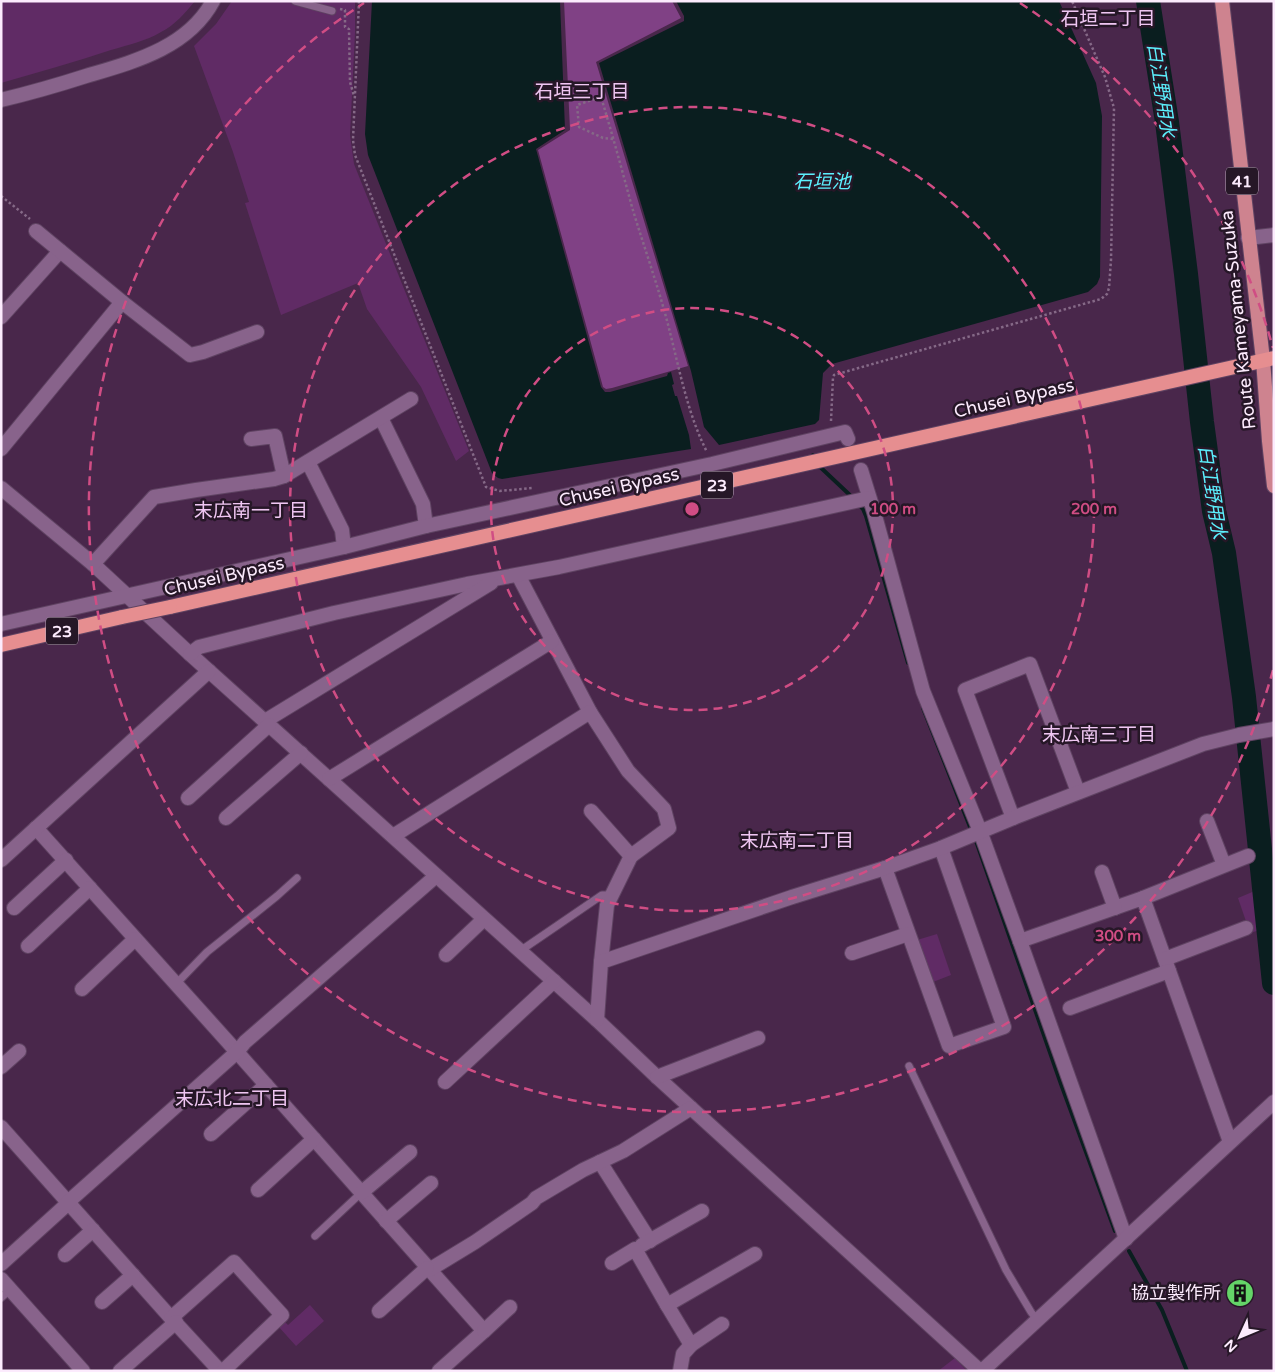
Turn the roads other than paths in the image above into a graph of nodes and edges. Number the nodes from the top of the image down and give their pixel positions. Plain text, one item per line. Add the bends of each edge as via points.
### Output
1 (214, 1) edge
2 (295, 1) edge
3 (1222, 1) edge
4 (332, 11) road end
5 (1, 100) edge
6 (36, 231) road end
7 (1274, 235) edge
8 (1248, 238) junction
9 (60, 251) junction
10 (122, 302) junction
11 (1, 317) edge
12 (257, 332) dead end
13 (1268, 359) edge
14 (411, 399) dead end
15 (381, 418) junction
16 (251, 439) dead end
17 (848, 439) dead end
18 (1, 449) edge
19 (308, 462) junction
20 (860, 470) dead end
21 (284, 476) junction
22 (1274, 486) edge
23 (1, 488) edge
24 (869, 498) junction
25 (426, 526) junction
26 (344, 547) junction
27 (93, 564) junction
28 (518, 575) junction
29 (498, 578) junction
30 (127, 596) junction
31 (1, 624) edge
32 (552, 640) junction
33 (1, 645) edge
34 (190, 654) junction
35 (209, 672) junction
36 (590, 712) junction
37 (267, 723) junction
38 (1274, 729) edge
39 (301, 753) junction
40 (329, 779) junction
41 (1078, 792) junction
42 (188, 798) dead end
43 (591, 811) dead end
44 (226, 818) dead end
45 (1013, 818) junction
46 (1207, 821) dead end
47 (36, 828) junction
48 (974, 834) junction
49 (393, 836) junction
50 (941, 848) junction
51 (631, 856) junction
52 (1248, 856) dead end
53 (1, 860) edge
54 (66, 860) junction
55 (1224, 865) junction
56 (885, 868) junction
57 (1102, 872) dead end
58 (436, 876) junction
59 (297, 878) dead end
60 (90, 888) junction
61 (612, 895) junction
62 (1143, 898) junction
63 (14, 908) dead end
64 (1116, 908) junction
65 (484, 919) junction
66 (1246, 928) dead end
67 (908, 934) junction
68 (135, 939) junction
69 (1020, 941) junction
70 (28, 946) dead end
71 (520, 951) junction
72 (852, 953) dead end
73 (446, 955) dead end
74 (601, 962) junction
75 (1167, 965) junction
76 (554, 981) junction
77 (176, 984) junction
78 (82, 989) dead end
79 (1070, 1008) dead end
80 (597, 1020) junction
81 (758, 1038) dead end
82 (19, 1051) dead end
83 (237, 1052) junction
84 (909, 1066) dead end
85 (1, 1067) edge
86 (656, 1077) junction
87 (446, 1082) dead end
88 (266, 1085) junction
89 (1274, 1102) edge
90 (691, 1108) junction
91 (1, 1127) edge
92 (211, 1134) dead end
93 (314, 1139) junction
94 (1230, 1142) junction
95 (410, 1152) dead end
96 (600, 1162) junction
97 (431, 1182) dead end
98 (258, 1190) dead end
99 (361, 1193) junction
100 (68, 1202) junction
101 (702, 1211) dead end
102 (386, 1222) junction
103 (93, 1230) junction
104 (315, 1236) dead end
105 (1126, 1239) junction
106 (650, 1241) junction
107 (635, 1249) junction
108 (755, 1254) dead end
109 (65, 1255) dead end
110 (612, 1263) dead end
111 (1, 1264) edge
112 (428, 1269) junction
113 (132, 1275) junction
114 (4, 1289) edge
115 (102, 1302) dead end
116 (668, 1305) junction
117 (510, 1307) dead end
118 (379, 1311) dead end
119 (173, 1320) junction
120 (1037, 1320) junction
121 (722, 1324) dead end
122 (484, 1331) junction
123 (691, 1345) junction
124 (83, 1371) edge
125 (120, 1371) edge
126 (220, 1371) edge
127 (439, 1371) edge
128 (680, 1371) edge
129 (981, 1371) edge

1 - 5 street via 193,29 139,60
2 - 4 lane
3 - 8 main road, Route Kameyama-Suzuka / 41
6 - 9 street
7 - 8 street
8 - 13 main road, Route Kameyama-Suzuka / 41
9 - 10 street
9 - 11 street
10 - 12 street via 190,354
10 - 18 street
13 - 22 main road, Route Kameyama-Suzuka / 41 via 1269,441
13 - 33 highway, Chusei Bypass / 23, bridge
14 - 15 street
15 - 19 street
15 - 25 street via 423,504
16 - 21 street via 276,436
17 - 25 street via 845,432
19 - 21 street
19 - 26 street via 342,530
20 - 24 street
21 - 27 street via 154,497
23 - 27 street
24 - 28 street
24 - 48 street via 923,691
25 - 26 street
26 - 30 street
27 - 30 street
28 - 29 street
28 - 32 street
29 - 34 street via 334,613 199,647
29 - 37 street
30 - 31 street
30 - 34 street
32 - 36 street
32 - 40 street
34 - 35 street
35 - 37 street
35 - 47 street
36 - 49 street
36 - 51 street via 628,771 664,809 669,828
37 - 39 street
37 - 42 street
38 - 41 street via 1203,744
39 - 40 street
39 - 44 street
40 - 49 street
41 - 45 street
41 - 45 street via 1030,664 964,690
43 - 51 street
45 - 48 street
46 - 55 street
47 - 53 street
47 - 54 street
48 - 50 street
48 - 69 street
49 - 58 street
50 - 56 street
50 - 67 street via 1004,1027 949,1046
51 - 61 street
52 - 55 street
54 - 60 street
54 - 63 street
55 - 62 street
56 - 67 street
56 - 74 street
57 - 64 street
58 - 65 street
58 - 83 street
59 - 77 lane via 207,952
60 - 68 street
60 - 70 street
61 - 71 lane via 602,895
61 - 74 street via 607,905
62 - 64 street
62 - 75 street
64 - 69 street
65 - 71 street
65 - 73 street
66 - 75 street
67 - 72 street
68 - 77 street
68 - 78 street
69 - 105 street
71 - 76 street
74 - 80 street
75 - 79 street
75 - 94 street
76 - 80 street
76 - 87 street
77 - 83 street
80 - 86 street
81 - 86 street
82 - 85 street
83 - 88 street
83 - 100 street
84 - 120 lane via 1006,1270
86 - 90 street
88 - 92 street
88 - 93 street
89 - 94 street
90 - 96 street
90 - 129 street
91 - 100 street
93 - 98 street
93 - 99 street
94 - 105 street
95 - 99 street
96 - 106 street
96 - 112 street via 536,1198 475,1242
97 - 102 street
99 - 102 street
99 - 104 lane
100 - 103 street
100 - 111 street
101 - 106 street
102 - 112 street
103 - 109 street
103 - 113 street
105 - 120 street
106 - 107 street
107 - 110 street
107 - 116 street
108 - 116 street
112 - 118 street
112 - 122 street
113 - 115 street
113 - 119 street
114 - 124 street
116 - 123 street
117 - 122 street
119 - 125 street
119 - 126 street
119 - 126 street via 234,1262 282,1315
120 - 129 street
121 - 123 street
122 - 127 street
123 - 128 street via 683,1354

